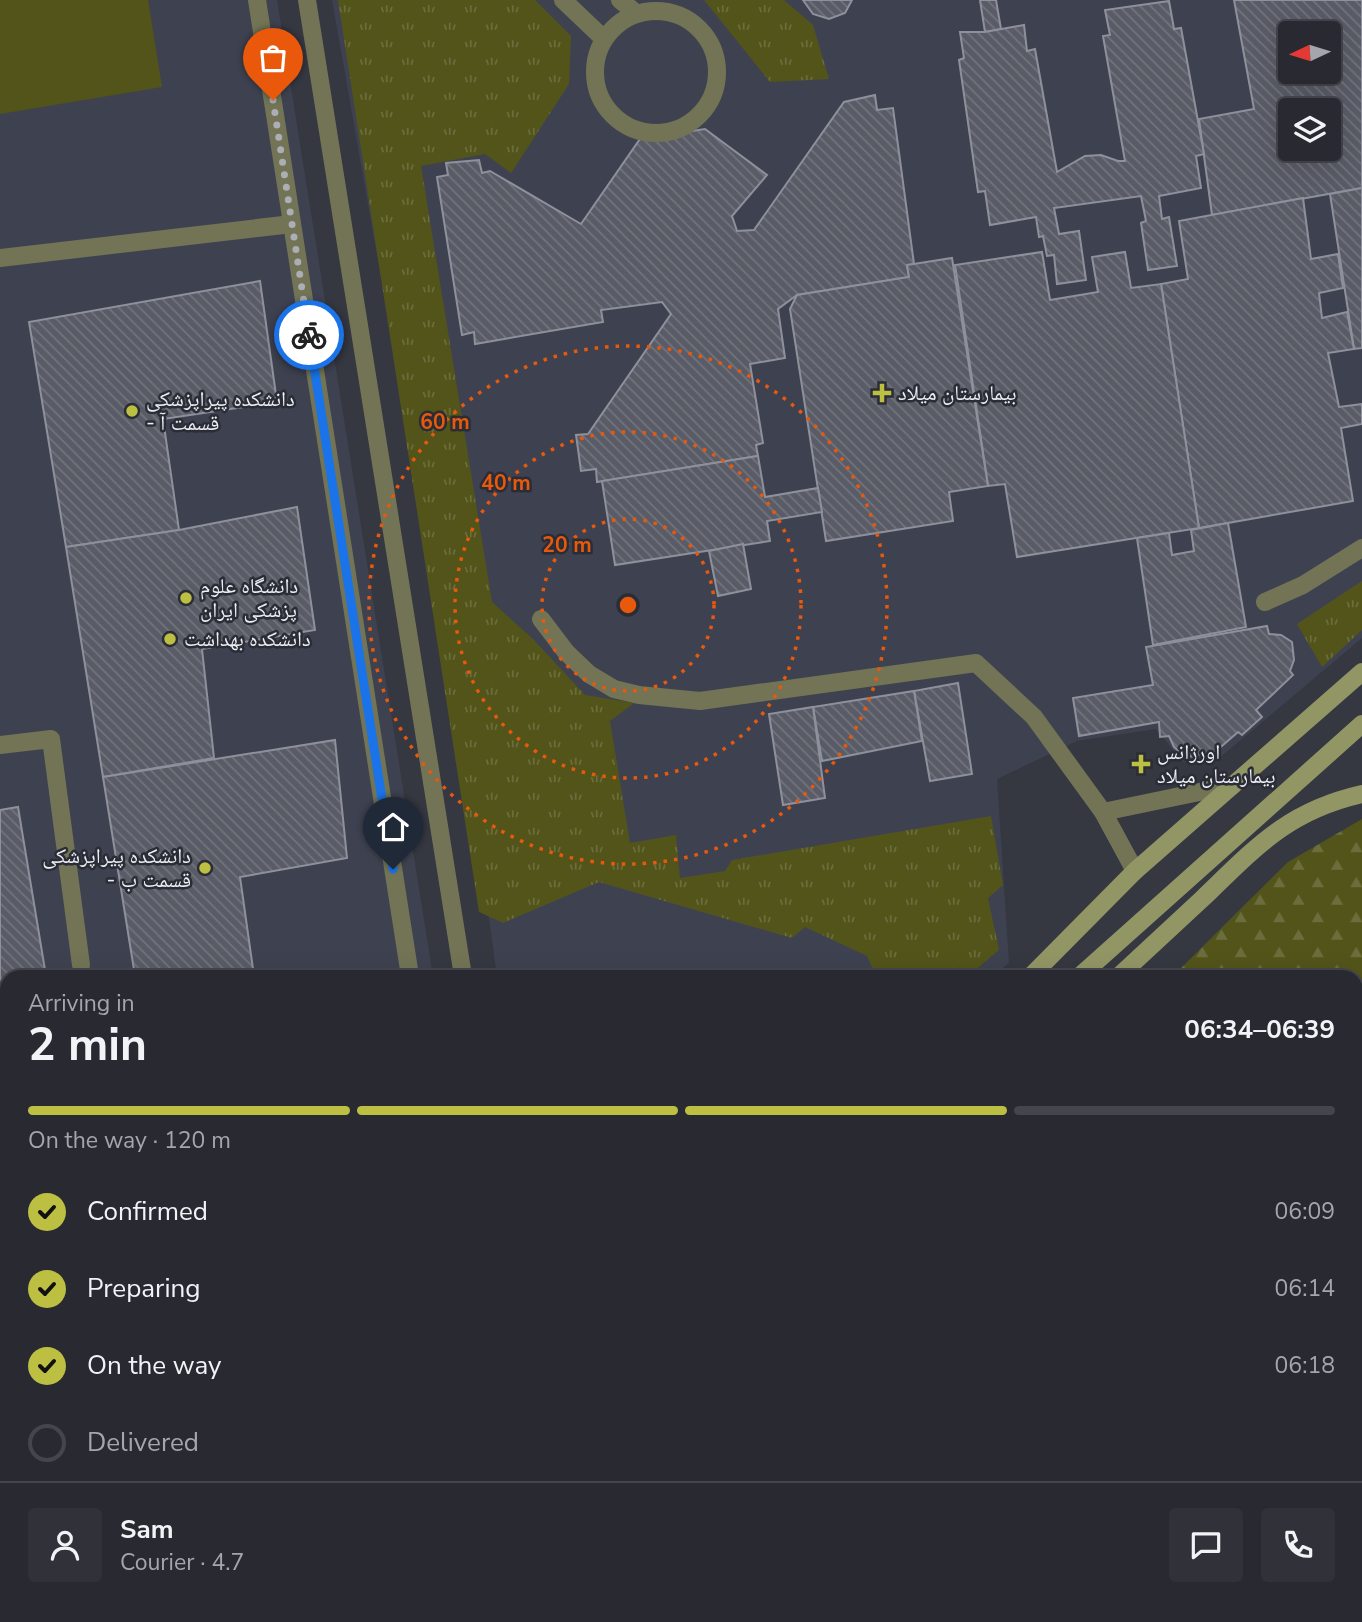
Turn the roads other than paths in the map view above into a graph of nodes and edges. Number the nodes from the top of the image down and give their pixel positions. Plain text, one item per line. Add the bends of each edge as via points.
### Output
1 (257, 0) edge
2 (307, 0) edge
3 (563, 0) edge
4 (620, 0) edge
5 (636, 13) junction
6 (604, 39) junction
7 (292, 224) junction
8 (0, 258) edge
9 (1362, 548) edge
10 (1265, 602) dead end
11 (541, 619) dead end
12 (1362, 672) edge
13 (1362, 724) edge
14 (0, 745) edge
15 (1233, 785) junction
16 (1362, 794) edge
17 (1103, 812) junction
18 (1135, 871) junction
19 (81, 965) dead end
20 (409, 970) edge
21 (462, 970) edge
22 (1037, 970) edge
23 (1087, 970) edge
24 (1125, 970) edge

1 - 7 lane
2 - 21 lane
3 - 6 lane
4 - 5 lane
5 - 6 lane
5 - 6 lane via 676,14 708,39 717,79 711,99 698,116 663,133 644,132 611,114 595,79
7 - 8 lane
7 - 20 lane
9 - 10 lane via 1303,585
11 - 17 lane via 589,674 614,689 639,695 701,701 976,663 1034,717
12 - 15 main road
13 - 23 main road
14 - 19 lane via 51,739
15 - 17 lane
15 - 18 main road
16 - 24 main road via 1328,803 1267,837
17 - 18 lane
18 - 22 main road

